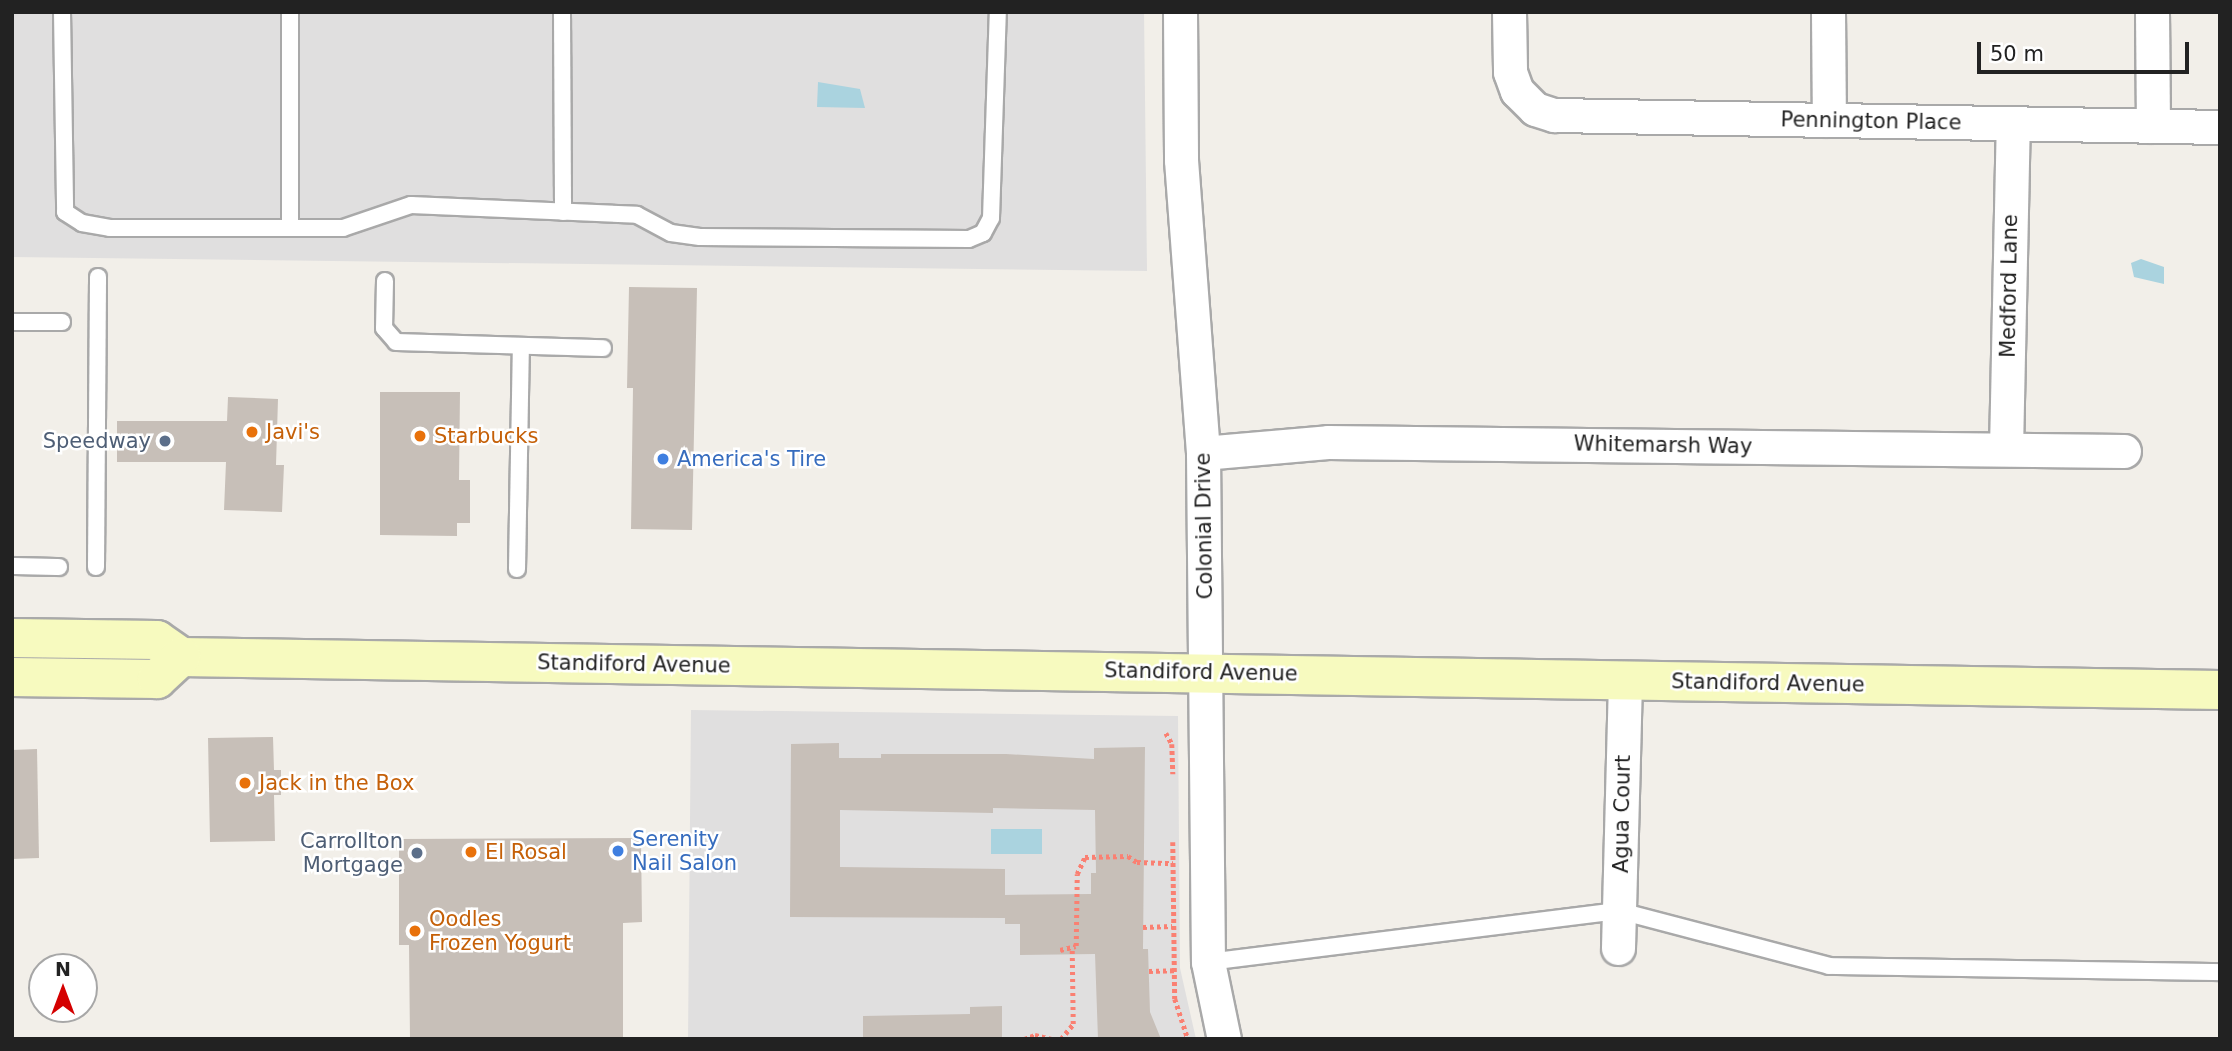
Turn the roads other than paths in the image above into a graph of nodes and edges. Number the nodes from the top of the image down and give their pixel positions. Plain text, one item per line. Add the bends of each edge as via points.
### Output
1 (62, 12) edge
2 (290, 12) edge
3 (562, 12) edge
4 (998, 12) edge
5 (1180, 12) edge
6 (1509, 12) edge
7 (1828, 12) edge
8 (2152, 12) edge
9 (1829, 120) junction
10 (2012, 124) junction
11 (2153, 126) junction
12 (2220, 128) edge
13 (563, 212) junction
14 (290, 229) junction
15 (99, 277) dead end
16 (385, 281) dead end
17 (62, 322) dead end
18 (12, 323) edge
19 (521, 346) junction
20 (603, 348) dead end
21 (2006, 449) junction
22 (2123, 451) dead end
23 (1203, 453) junction
24 (12, 566) edge
25 (59, 567) dead end
26 (96, 567) dead end
27 (517, 569) dead end
28 (12, 638) edge
29 (181, 657) junction
30 (1205, 673) junction
31 (12, 677) edge
32 (1625, 680) junction
33 (2220, 690) edge
34 (1620, 911) junction
35 (1618, 948) dead end
36 (1208, 962) junction
37 (2220, 972) edge
38 (1224, 1039) edge

1 - 14 lane via 65,212 82,223 110,228
2 - 14 lane
3 - 13 lane
4 - 13 lane via 991,218 983,233 969,239 700,237 671,233 637,215
5 - 23 street, Colonial Drive via 1181,160
6 - 9 street, Pennington Place via 1510,72 1525,101 1554,115
7 - 9 street
8 - 11 street
9 - 10 street, Pennington Place
10 - 11 street, Pennington Place
10 - 21 street, Medford Lane
11 - 12 street, Pennington Place
13 - 14 lane via 411,205 343,229
15 - 26 lane
16 - 19 lane via 384,328 396,342
17 - 18 lane
19 - 20 lane
19 - 27 lane
21 - 22 street, Whitemarsh Way
21 - 23 street, Whitemarsh Way via 1328,442
23 - 30 street, Colonial Drive
24 - 25 lane
28 - 29 main road, Standiford Avenue via 157,640
29 - 30 main road, Standiford Avenue
29 - 31 main road via 157,679
30 - 32 main road, Standiford Avenue
30 - 36 street, Colonial Drive
32 - 33 main road, Standiford Avenue
32 - 34 street, Agua Court
34 - 35 street, Agua Court
34 - 36 lane
34 - 37 lane via 1829,966
36 - 38 street, Colonial Drive

